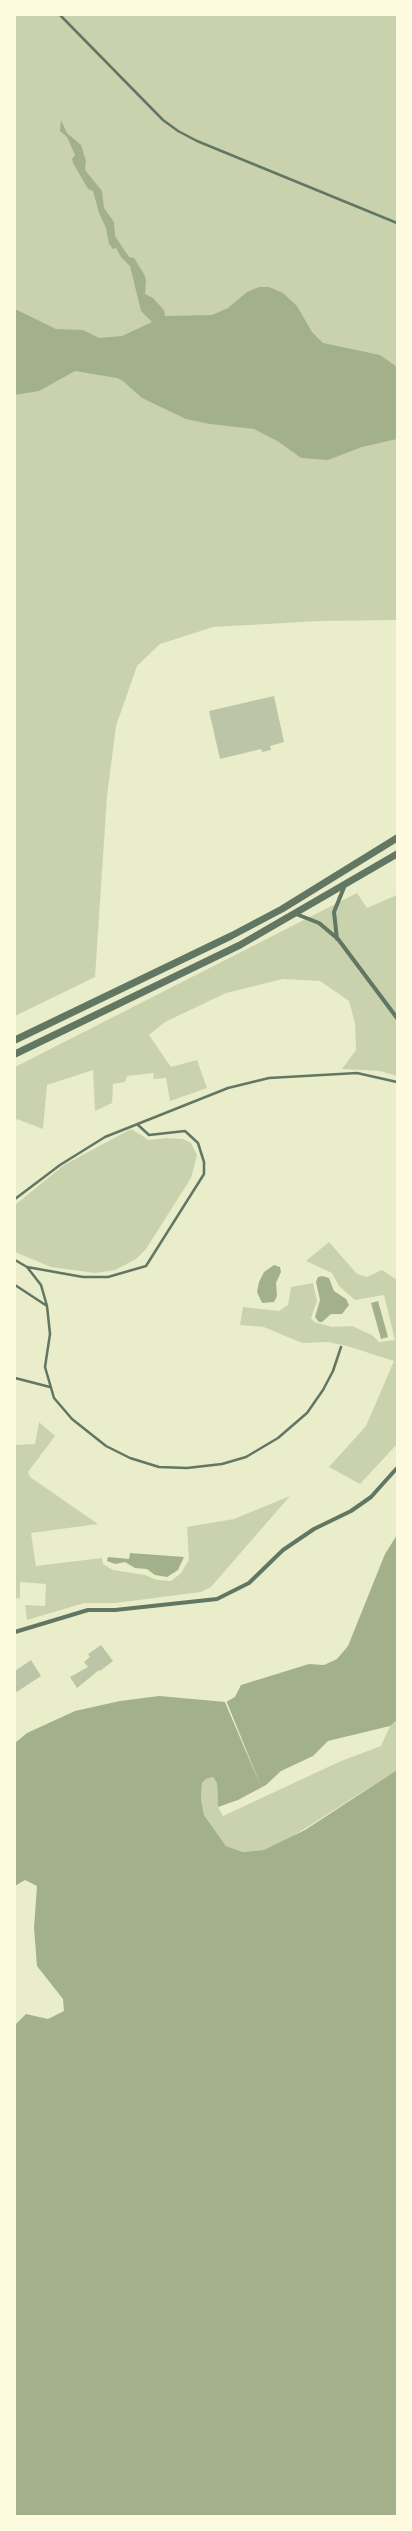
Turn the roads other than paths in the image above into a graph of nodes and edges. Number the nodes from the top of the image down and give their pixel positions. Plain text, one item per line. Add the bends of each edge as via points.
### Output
1 (60, 15) edge
2 (397, 222) edge
3 (397, 838) edge
4 (397, 854) edge
5 (345, 885) junction
6 (296, 914) junction
7 (338, 939) junction
8 (397, 1018) edge
9 (15, 1040) edge
10 (15, 1054) edge
11 (397, 1082) edge
12 (137, 1124) junction
13 (15, 1200) edge
14 (15, 1260) edge
15 (27, 1267) junction
16 (15, 1285) edge
17 (48, 1306) junction
18 (341, 1347) dead end
19 (15, 1378) edge
20 (50, 1387) junction
21 (397, 1468) edge
22 (15, 1632) edge

1 - 2 lane via 163,120 178,131 196,141
3 - 9 street via 282,909
4 - 5 street
5 - 6 street
5 - 7 street via 334,912
6 - 7 street via 319,923
6 - 10 street via 240,945
7 - 8 street
11 - 12 lane via 357,1072 270,1078 228,1088
12 - 13 lane via 105,1137 65,1161
12 - 15 lane via 148,1135 185,1131 198,1143 204,1162 204,1174 146,1266 108,1277 83,1277
14 - 15 lane
15 - 17 lane via 41,1285
16 - 17 lane
17 - 20 lane via 50,1334 45,1367
18 - 20 lane via 333,1371 307,1412 278,1438 246,1457 222,1464 187,1468 159,1467 130,1458 106,1446 72,1419 54,1398
19 - 20 lane
21 - 22 street via 371,1497 289,1546 249,1583 230,1594 217,1599 115,1610 88,1610

